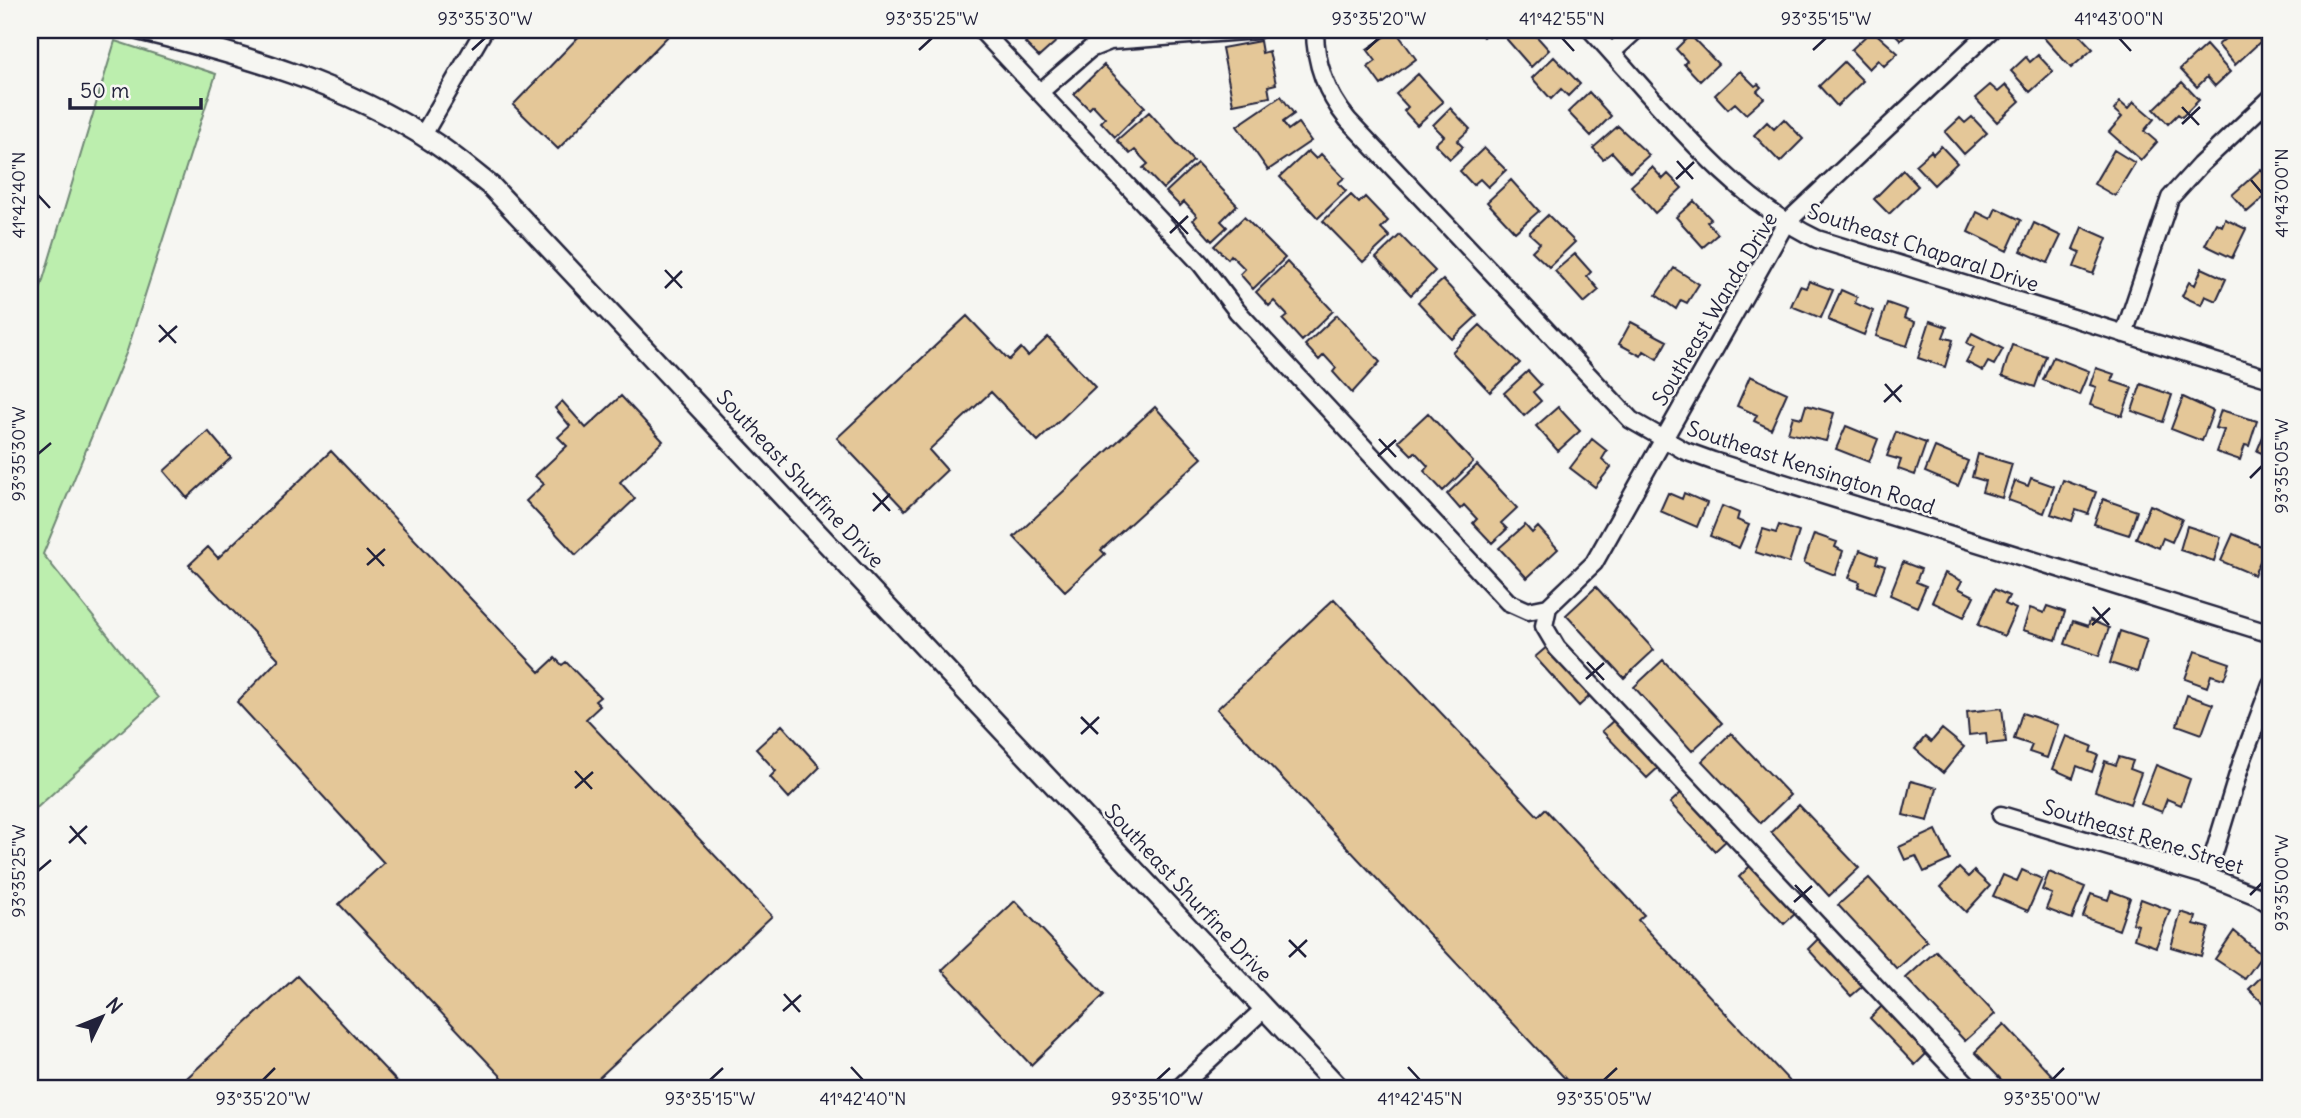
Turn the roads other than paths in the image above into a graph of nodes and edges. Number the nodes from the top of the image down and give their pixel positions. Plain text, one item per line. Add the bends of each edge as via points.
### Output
1 (140, 30) edge
2 (484, 30) edge
3 (981, 30) edge
4 (1257, 30) edge
5 (1315, 30) edge
6 (1591, 30) edge
7 (1636, 30) edge
8 (1991, 30) edge
9 (1612, 52) junction
10 (1040, 92) junction
11 (2271, 98) edge
12 (423, 135) junction
13 (1785, 224) junction
14 (2124, 334) junction
15 (2271, 379) edge
16 (1662, 439) junction
17 (1548, 607) junction
18 (2271, 634) edge
19 (2271, 684) edge
20 (2001, 815) dead end
21 (2207, 876) junction
22 (2271, 905) edge
23 (1265, 1009) junction
24 (1179, 1088) edge
25 (1339, 1088) edge
26 (1971, 1088) edge

1 - 12 street, Southeast Shurfine Drive via 259,62 383,113
2 - 12 street
3 - 10 street
4 - 10 street via 1110,41 1090,49
5 - 16 street, Southeast Kensington Road via 1325,84 1348,120 1607,398 1631,421
6 - 9 street, Southeast Chaparal Drive
7 - 9 street
8 - 13 street, Southeast Wanda Drive
9 - 13 street, Southeast Chaparal Drive via 1750,199
10 - 17 street via 1508,602 1528,611
11 - 14 street via 2170,198
12 - 23 street, Southeast Shurfine Drive via 492,187
13 - 14 street, Southeast Chaparal Drive via 1817,239
13 - 16 street, Southeast Wanda Drive
14 - 15 street, Southeast Chaparal Drive
16 - 17 street, Southeast Wanda Drive via 1594,563
16 - 18 street, Southeast Kensington Road via 1713,461 1868,511
17 - 26 street via 1544,626 1557,648
19 - 21 street
20 - 21 street, Southeast Rene Street
21 - 22 street, Southeast Rene Street
23 - 24 street
23 - 25 street, Southeast Shurfine Drive

